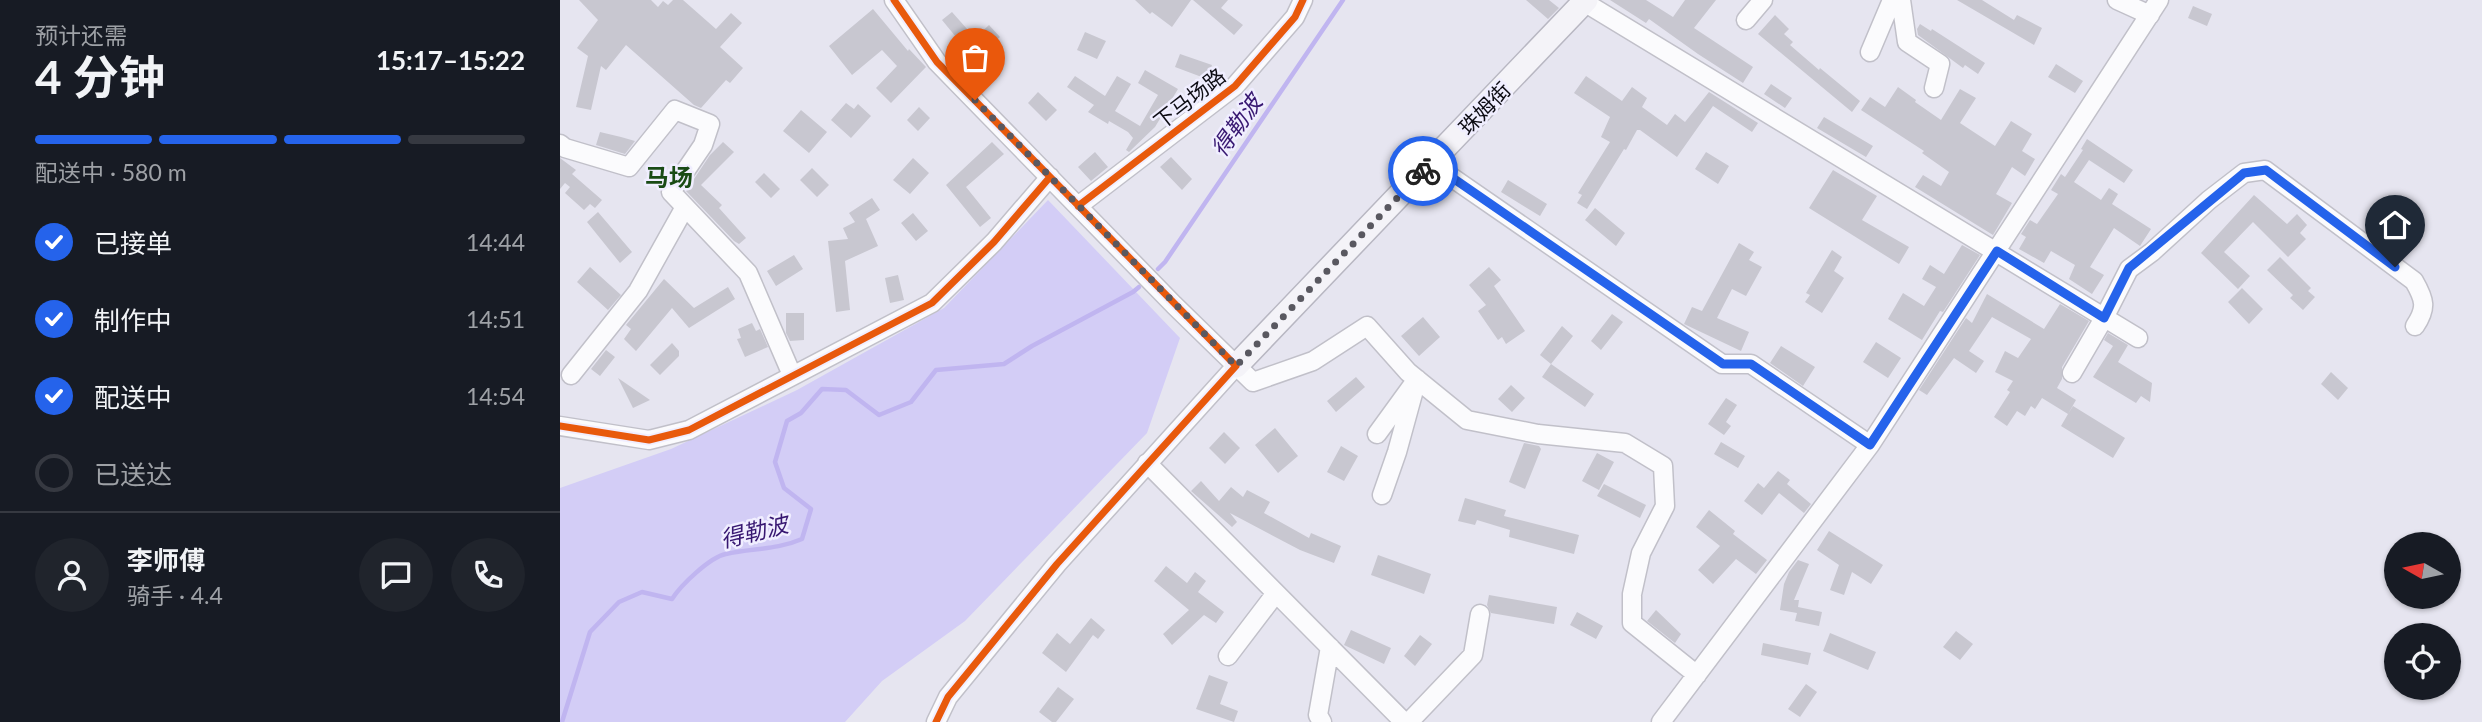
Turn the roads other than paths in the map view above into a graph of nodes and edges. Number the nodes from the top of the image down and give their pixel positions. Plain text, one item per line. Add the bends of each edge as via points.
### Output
1 (894, 0) edge
2 (1303, 0) edge
3 (1763, 0) edge
4 (1892, 0) edge
5 (1901, 0) edge
6 (2117, 0) edge
7 (1585, 1) edge
8 (2155, 8) edge
9 (1746, 20) dead end
10 (1870, 52) dead end
11 (1934, 88) dead end
12 (560, 144) edge
13 (1431, 163) junction
14 (1050, 177) junction
15 (1078, 206) junction
16 (685, 207) junction
17 (1997, 251) junction
18 (2104, 318) junction
19 (2415, 326) dead end
20 (2138, 338) dead end
21 (1236, 366) junction
22 (2072, 373) dead end
23 (571, 375) dead end
24 (792, 375) junction
25 (1417, 379) junction
26 (560, 426) edge
27 (1377, 434) dead end
28 (1870, 445) junction
29 (1147, 463) junction
30 (1382, 495) dead end
31 (1276, 593) junction
32 (1480, 614) dead end
33 (1330, 648) junction
34 (1228, 656) dead end
35 (1697, 675) junction
36 (936, 722) edge
37 (1322, 722) edge
38 (1407, 722) edge
39 (1661, 722) edge

1 - 14 street via 937,62
2 - 15 street, 下马场路 via 1295,17 1235,86
3 - 9 street
4 - 10 street
5 - 11 street via 1906,42 1940,64
6 - 8 street
7 - 13 main road, 珠姆街
7 - 17 street
8 - 17 street
12 - 16 street via 629,167 675,110 710,124 703,145 671,192
13 - 21 main road, 珠姆街
13 - 28 street via 1723,364 1751,364
14 - 15 street
14 - 24 street via 994,242 932,303
15 - 21 street
16 - 23 street via 638,291
16 - 24 street via 748,273
17 - 18 street
17 - 28 street
18 - 19 street via 2129,268 2244,173 2266,170 2414,281 2425,300 2424,313
18 - 20 street
18 - 22 street
21 - 25 street via 1253,382 1313,361 1367,326
21 - 29 street
24 - 26 street via 689,430 649,440
25 - 27 street
25 - 30 street
25 - 35 street via 1467,420 1538,434 1625,443 1663,466 1665,506 1641,553 1632,594 1632,623
28 - 35 street
29 - 31 street
29 - 36 street via 948,696
31 - 33 street
31 - 34 street
32 - 38 street via 1473,654
33 - 37 street via 1318,715
33 - 38 street
35 - 39 street

